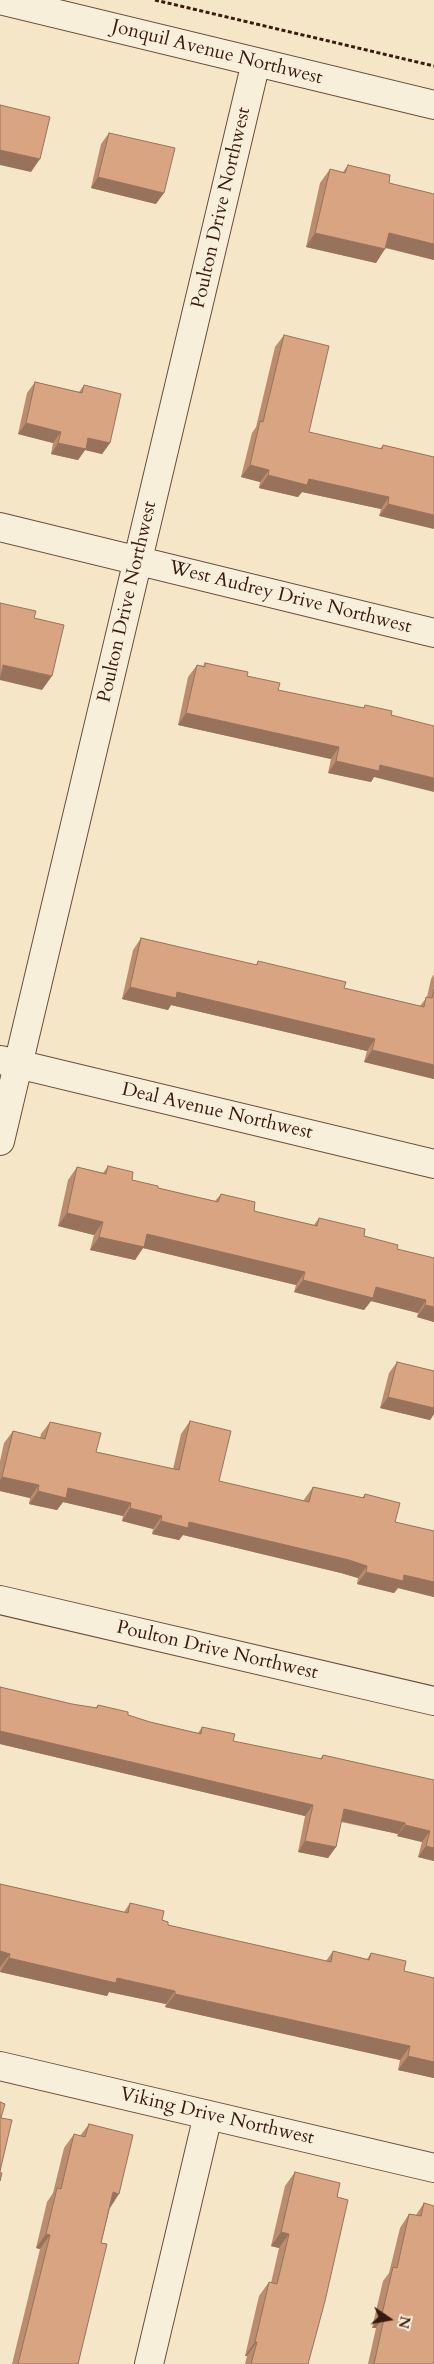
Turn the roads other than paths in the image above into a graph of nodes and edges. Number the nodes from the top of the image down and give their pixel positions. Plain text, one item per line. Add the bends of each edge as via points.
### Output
1 (0, 0) edge
2 (256, 62) junction
3 (434, 105) edge
4 (0, 527) edge
5 (138, 561) junction
6 (434, 632) edge
7 (9, 1062) edge
8 (0, 1141) edge
9 (434, 1164) edge
10 (0, 1600) edge
11 (434, 1702) edge
12 (0, 2066) edge
13 (208, 2115) junction
14 (434, 2168) edge
15 (149, 2364) edge

1 - 2 street, Jonquil Avenue Northwest
2 - 3 street, Jonquil Avenue Northwest
2 - 5 street, Poulton Drive Northwest
4 - 5 street, West Audrey Drive Northwest
5 - 6 street, West Audrey Drive Northwest
5 - 7 street, Poulton Drive Northwest
7 - 8 street, Poulton Drive Northwest
7 - 9 street, Deal Avenue Northwest
10 - 11 street, Poulton Drive Northwest
12 - 13 street, Viking Drive Northwest
13 - 14 street, Viking Drive Northwest
13 - 15 street

